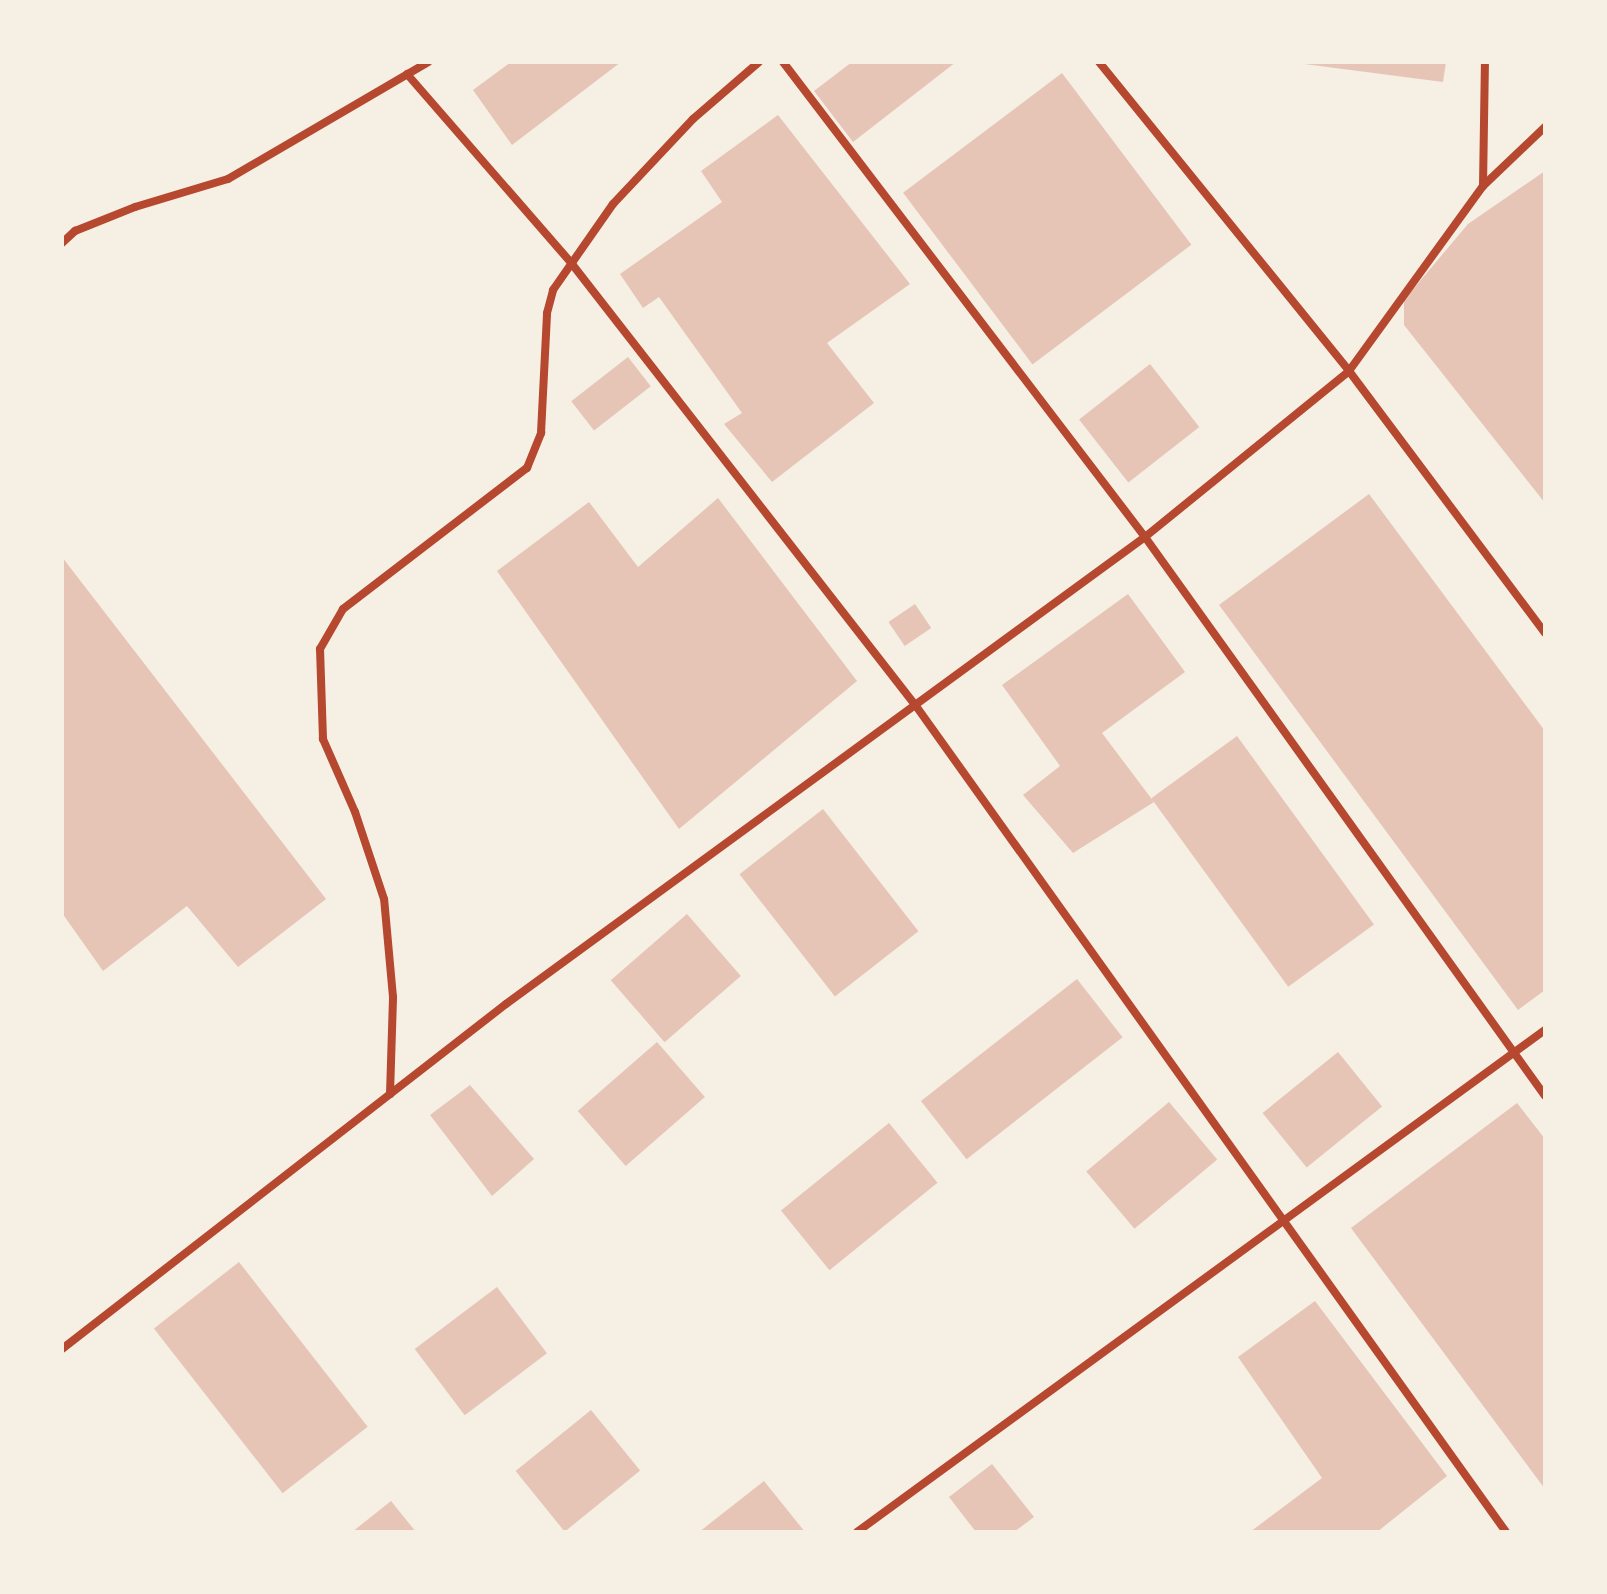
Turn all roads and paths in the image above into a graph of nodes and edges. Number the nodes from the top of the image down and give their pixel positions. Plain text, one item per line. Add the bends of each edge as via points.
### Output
1 (428, 62) edge
2 (759, 62) edge
3 (783, 62) edge
4 (1099, 62) edge
5 (1485, 62) edge
6 (407, 74) junction
7 (1545, 127) edge
8 (1483, 186) junction
9 (62, 243) edge
10 (572, 264) junction
11 (1349, 371) junction
12 (1145, 537) junction
13 (1545, 633) edge
14 (916, 706) junction
15 (1545, 1030) edge
16 (1513, 1053) junction
17 (390, 1094) junction
18 (1545, 1096) edge
19 (1284, 1221) junction
20 (62, 1349) edge
21 (857, 1532) edge
22 (1506, 1532) edge

1 - 6 street
2 - 10 street via 693,119 613,204
3 - 12 street
4 - 11 street
5 - 8 street
6 - 9 street via 228,179 135,207 75,231
6 - 10 street
7 - 8 street
8 - 11 street
10 - 14 street
10 - 17 street via 553,290 547,313 541,433 527,468 343,609 320,649 323,739 384,899 393,997
11 - 12 street
11 - 13 street
12 - 14 street
12 - 16 street
14 - 17 street
14 - 19 street
15 - 16 street
16 - 18 street
16 - 19 street
17 - 20 street
19 - 21 street
19 - 22 street

